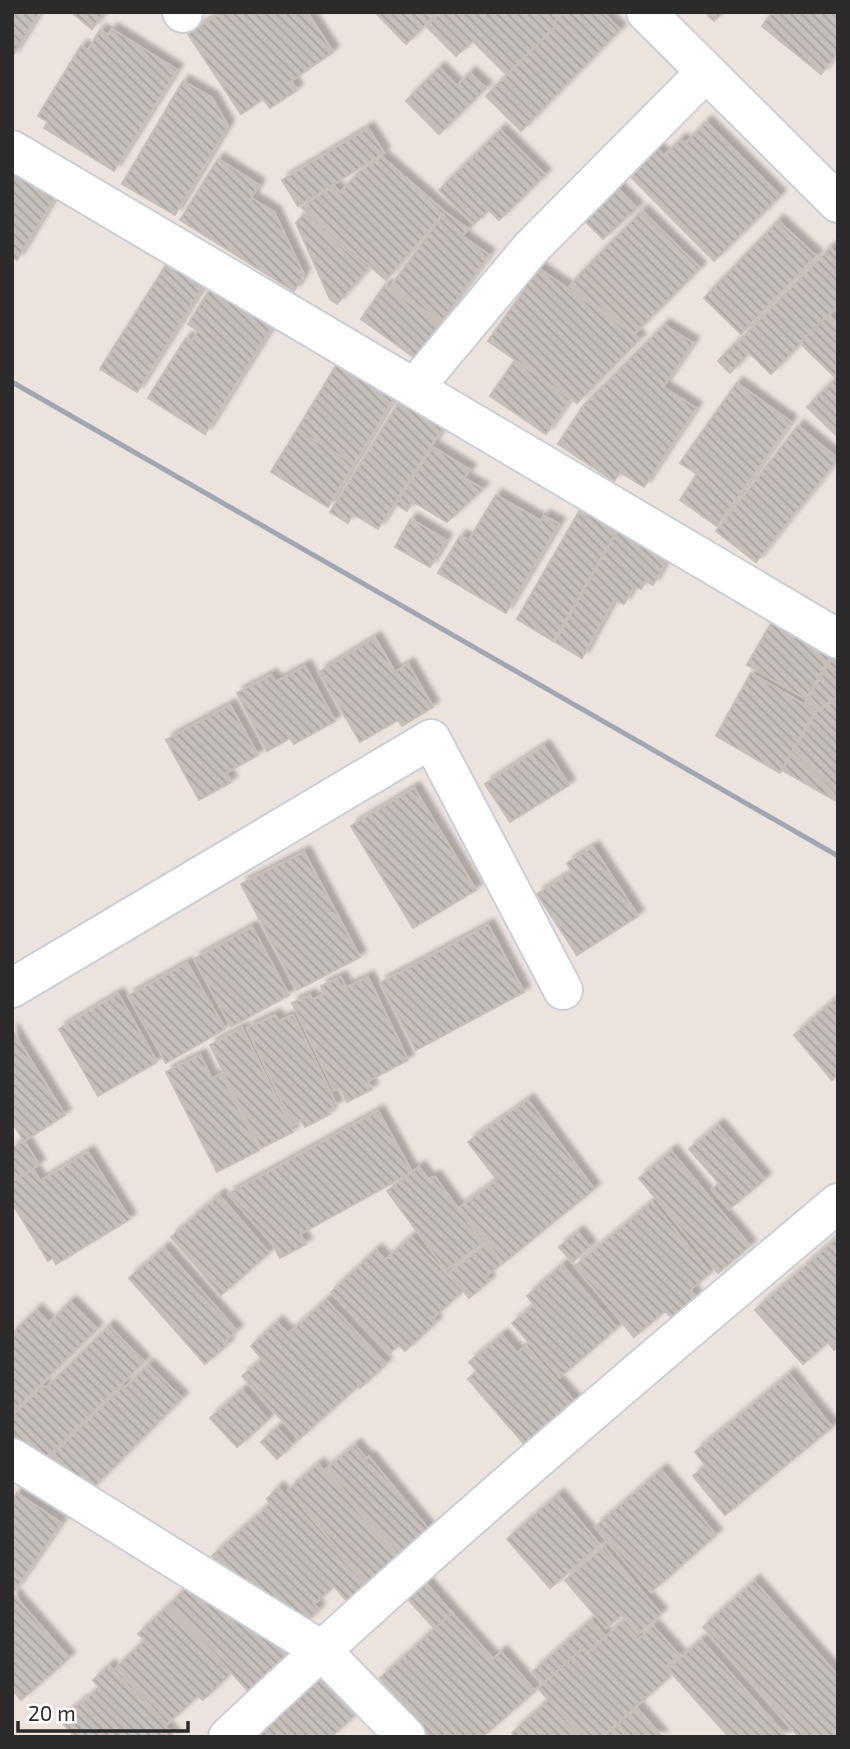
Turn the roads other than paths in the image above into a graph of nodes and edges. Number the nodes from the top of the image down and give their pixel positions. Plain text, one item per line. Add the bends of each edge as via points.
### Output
1 (646, 12) edge
2 (706, 72) junction
3 (12, 150) edge
4 (838, 202) edge
5 (415, 387) junction
6 (838, 639) edge
7 (12, 988) edge
8 (563, 990) dead end
9 (838, 1203) edge
10 (12, 1458) edge
11 (321, 1650) junction
12 (228, 1737) edge
13 (406, 1737) edge

1 - 2 street
2 - 4 street
2 - 5 street via 531,248
3 - 5 street
5 - 6 street
7 - 8 street via 431,739
9 - 11 street via 637,1372
10 - 11 street
11 - 12 street
11 - 13 street

